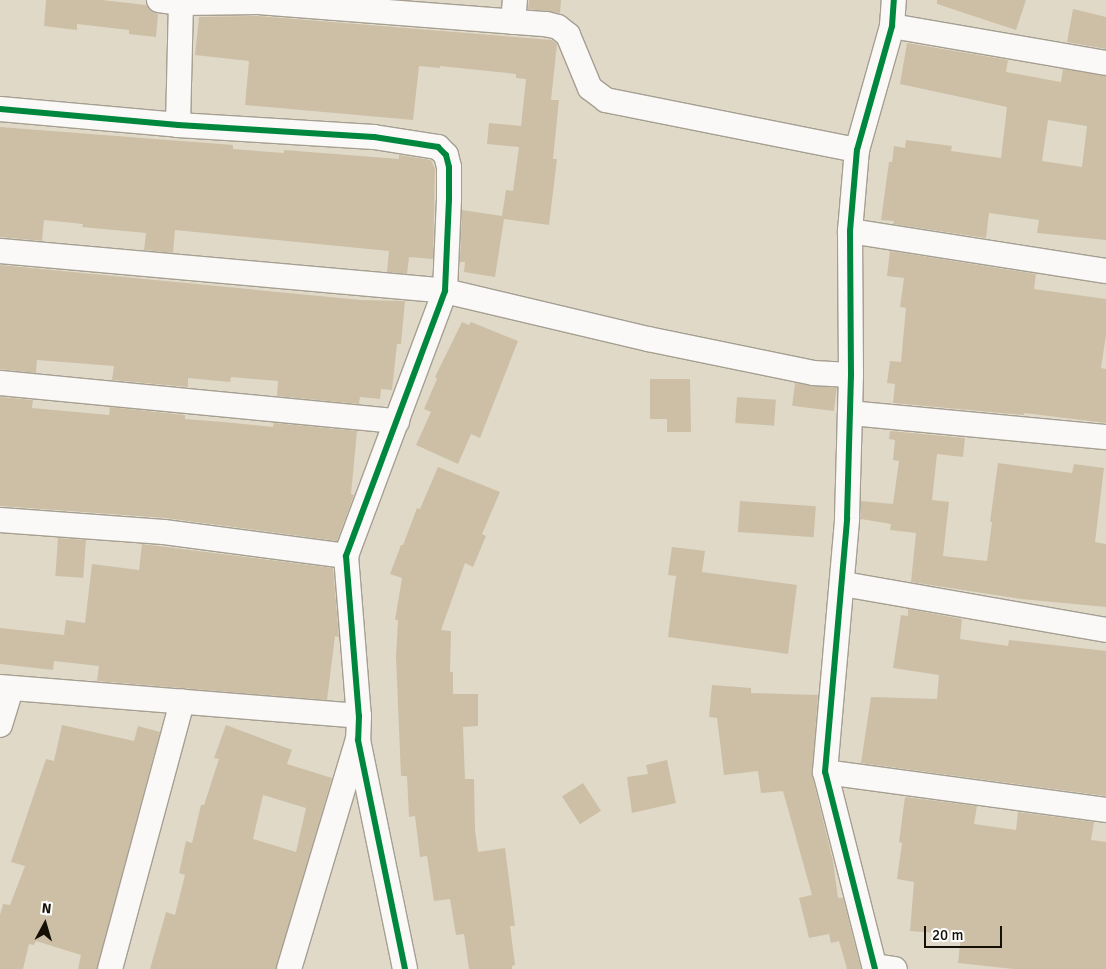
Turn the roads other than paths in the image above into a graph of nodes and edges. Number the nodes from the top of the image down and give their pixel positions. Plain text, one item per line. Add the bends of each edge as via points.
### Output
1 (894, 0) edge
2 (258, 1) edge
3 (170, 2) edge
4 (383, 6) edge
5 (514, 11) edge
6 (892, 26) junction
7 (1106, 63) edge
8 (0, 108) edge
9 (178, 125) junction
10 (857, 150) junction
11 (850, 231) junction
12 (0, 251) edge
13 (1106, 271) edge
14 (444, 291) junction
15 (851, 375) junction
16 (0, 383) edge
17 (850, 413) junction
18 (397, 421) junction
19 (1106, 437) edge
20 (0, 520) edge
21 (346, 556) junction
22 (843, 584) junction
23 (1106, 630) edge
24 (5, 688) edge
25 (182, 702) junction
26 (359, 716) junction
27 (0, 725) edge
28 (358, 740) junction
29 (825, 772) junction
30 (1106, 810) edge
31 (882, 968) edge
32 (110, 969) edge
33 (289, 969) edge
34 (405, 969) edge

1 - 6 street
2 - 3 street
2 - 4 street
3 - 9 street
4 - 5 street
5 - 10 street via 558,27 568,35 590,88 606,100
6 - 7 street
6 - 10 street
8 - 9 street
9 - 14 street via 374,137 438,147 446,155 449,167
10 - 11 street
11 - 13 street
11 - 15 street
12 - 14 street
14 - 15 street via 648,339 813,373
14 - 18 street
15 - 17 street
16 - 18 street
17 - 19 street
17 - 22 street
18 - 21 street
20 - 21 street via 164,532
21 - 26 street
22 - 23 street
22 - 29 street
24 - 25 street
24 - 27 street
25 - 26 street
25 - 32 street
26 - 28 street
28 - 33 street
28 - 34 street
29 - 30 street
29 - 31 street

